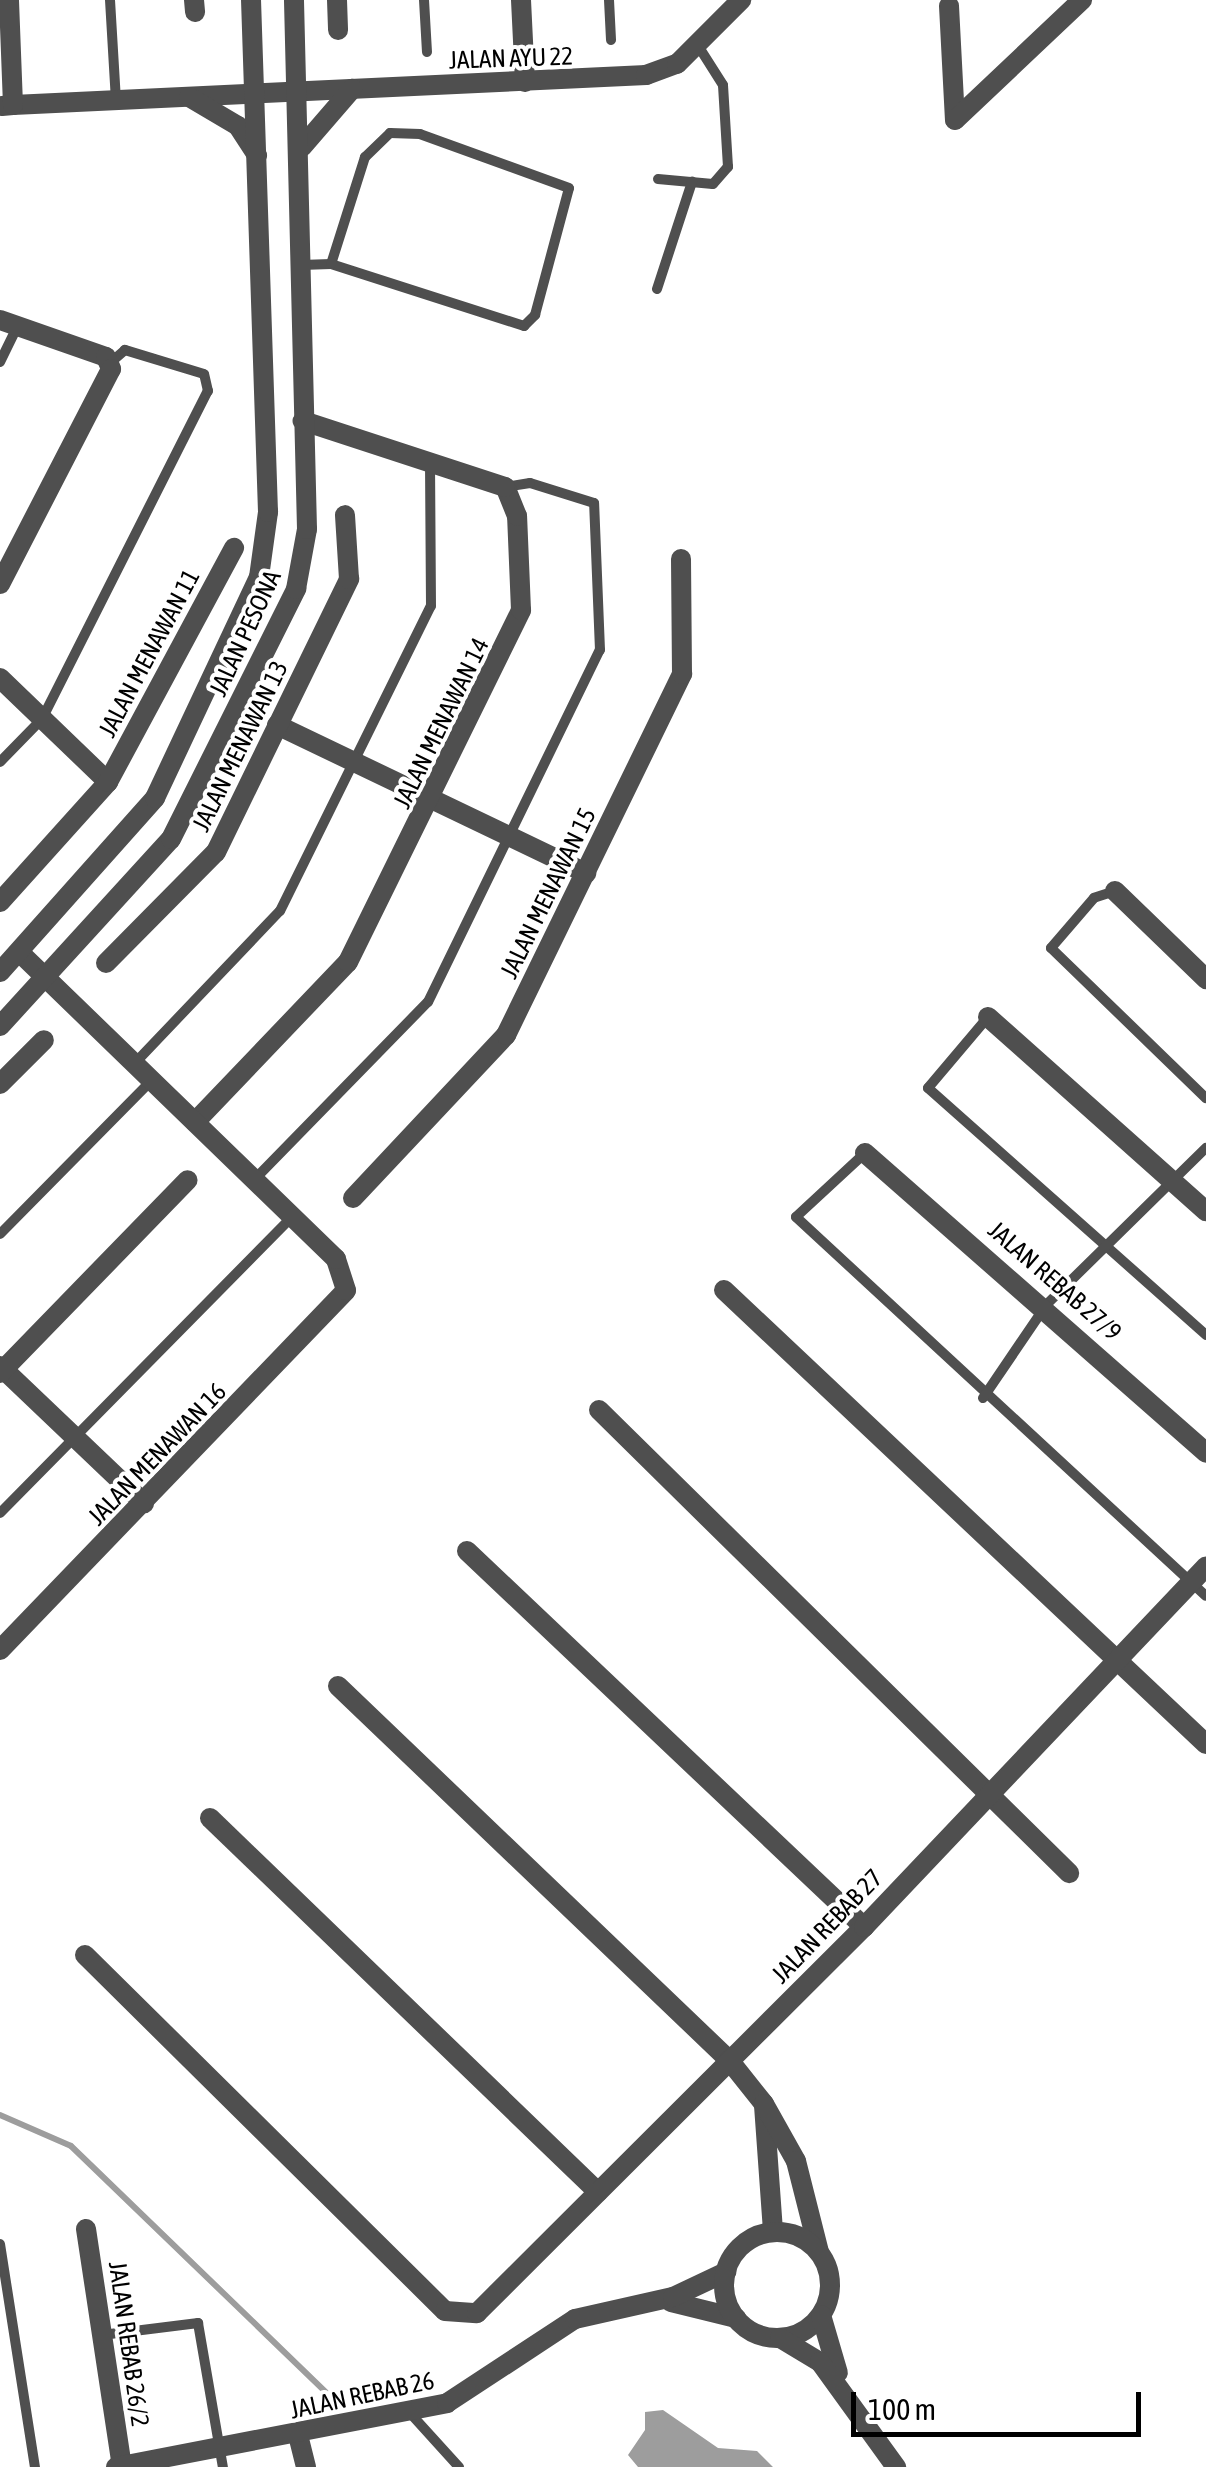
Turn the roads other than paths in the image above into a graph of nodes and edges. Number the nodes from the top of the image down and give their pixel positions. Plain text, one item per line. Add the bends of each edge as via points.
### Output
1 (8, 0) edge
2 (110, 0) edge
3 (251, 0) edge
4 (294, 0) edge
5 (337, 0) edge
6 (424, 0) edge
7 (521, 0) edge
8 (609, 0) edge
9 (741, 0) edge
10 (1082, 0) edge
11 (949, 3) edge
12 (338, 30) dead end
13 (611, 40) dead end
14 (697, 44) junction
15 (427, 52) dead end
16 (525, 82) junction
17 (352, 90) junction
18 (298, 92) junction
19 (254, 94) junction
20 (189, 97) junction
21 (116, 100) junction
22 (7, 106) edge
23 (300, 151) junction
24 (258, 157) junction
25 (658, 179) dead end
26 (692, 182) junction
27 (331, 264) junction
28 (301, 265) junction
29 (657, 289) dead end
30 (9, 323) edge
31 (0, 362) edge
32 (111, 362) junction
33 (303, 422) junction
34 (430, 460) junction
35 (505, 487) junction
36 (345, 515) dead end
37 (234, 548) dead end
38 (681, 559) dead end
39 (0, 584) edge
40 (0, 678) edge
41 (42, 720) junction
42 (278, 725) junction
43 (354, 761) junction
44 (0, 762) edge
45 (108, 782) junction
46 (433, 798) junction
47 (508, 836) junction
48 (586, 873) junction
49 (1115, 891) joint
50 (0, 902) edge
51 (19, 952) junction
52 (106, 964) dead end
53 (0, 972) edge
54 (46, 978) junction
55 (1206, 978) edge
56 (988, 1017) joint
57 (0, 1026) edge
58 (44, 1040) dead end
59 (134, 1064) junction
60 (152, 1081) junction
61 (0, 1084) edge
62 (1206, 1098) edge
63 (195, 1122) junction
64 (1206, 1148) edge
65 (865, 1153) joint
66 (1169, 1176) junction
67 (188, 1180) dead end
68 (254, 1180) junction
69 (354, 1198) dead end
70 (1206, 1212) edge
71 (292, 1216) junction
72 (0, 1234) edge
73 (1106, 1241) junction
74 (724, 1290) dead end
75 (1047, 1304) junction
76 (1206, 1335) edge
77 (1, 1370) edge
78 (983, 1398) junction
79 (599, 1410) dead end
80 (75, 1437) junction
81 (1206, 1453) edge
82 (144, 1503) junction
83 (0, 1513) edge
84 (467, 1551) dead end
85 (1202, 1582) edge
86 (0, 1650) edge
87 (1116, 1655) junction
88 (338, 1686) dead end
89 (1206, 1744) edge
90 (985, 1790) junction
91 (210, 1818) dead end
92 (1069, 1873) dead end
93 (864, 1927) junction
94 (85, 1955) dead end
95 (729, 2060) junction
96 (764, 2104) junction
97 (598, 2192) junction
98 (86, 2229) dead end
99 (772, 2231) junction
100 (0, 2244) edge
101 (819, 2252) junction
102 (726, 2272) junction
103 (654, 2302) junction
104 (821, 2315) junction
105 (736, 2318) junction
106 (102, 2335) junction
107 (780, 2338) junction
108 (851, 2402) junction
109 (410, 2412) junction
110 (298, 2435) junction
111 (221, 2459) edge
112 (35, 2467) edge
113 (120, 2467) edge
114 (306, 2467) edge
115 (458, 2467) edge
116 (896, 2467) edge

1 - 22 street
2 - 21 lane
3 - 19 street, JALAN PESONA
4 - 18 street, JALAN PESONA
5 - 12 street
6 - 15 lane
7 - 16 street
8 - 13 lane
9 - 14 street, JALAN AYU 22
10 - 11 street via 955,120
14 - 16 street, JALAN AYU 22 via 646,75
14 - 26 lane via 724,85 728,167 720,182
16 - 17 street, JALAN AYU 22
17 - 18 street, JALAN AYU 22
17 - 23 street via 316,121
18 - 19 street, JALAN AYU 22
18 - 23 street, JALAN PESONA
19 - 20 street, JALAN AYU 22
19 - 24 street, JALAN PESONA
20 - 21 street, JALAN AYU 22
20 - 24 street via 238,126
21 - 22 street, JALAN AYU 22
23 - 28 street, JALAN PESONA
24 - 51 street, JALAN PESONA via 268,512 259,578 155,798
25 - 26 lane
26 - 29 lane
27 - 27 lane via 365,156 390,132 420,134 569,188 535,315 524,326
27 - 28 lane
28 - 33 street, JALAN PESONA
30 - 31 lane
30 - 32 street
32 - 39 street
32 - 41 lane via 124,350 204,374 208,390
33 - 34 street
33 - 54 street, JALAN PESONA via 306,529 288,609 179,826
34 - 35 street
34 - 43 lane via 434,597
35 - 46 street, JALAN MENAWAN 14 via 517,516 518,622
35 - 47 lane via 530,483 594,504 603,640
36 - 42 street, JALAN MENAWAN 13 via 349,578
37 - 45 street, JALAN MENAWAN 11
38 - 48 street, JALAN MENAWAN 15 via 682,674
40 - 41 street, JALAN MENAWAN 11
41 - 44 lane
41 - 45 street, JALAN MENAWAN 11
42 - 43 street
42 - 52 street, JALAN MENAWAN 13 via 209,862
43 - 46 street
43 - 59 lane via 280,911
45 - 50 street, JALAN MENAWAN 11
46 - 47 street
46 - 63 street, JALAN MENAWAN 14 via 340,973
47 - 48 street
47 - 68 lane via 422,1010
48 - 69 street, JALAN MENAWAN 15 via 489,1062
49 - 55 street
49 - 62 lane via 1094,898 1052,948
51 - 53 street, JALAN PESONA
51 - 54 street
54 - 57 street, JALAN PESONA
54 - 59 street
56 - 66 street
56 - 73 lane via 928,1088
58 - 61 street
59 - 60 street
60 - 63 street
60 - 72 lane
63 - 68 street
64 - 66 lane
65 - 75 street, JALAN REBAB 27/9
65 - 78 lane via 796,1217
66 - 70 street
66 - 73 lane
67 - 77 street
68 - 71 street
71 - 80 lane
71 - 82 street, JALAN MENAWAN 16 via 336,1259 346,1290
73 - 75 lane
73 - 76 lane
74 - 87 street
75 - 78 lane
75 - 81 street, JALAN REBAB 27/9
77 - 80 street
78 - 85 lane
79 - 90 street
80 - 82 street
80 - 83 lane
82 - 86 street, JALAN MENAWAN 16
84 - 93 street
85 - 87 street, JALAN REBAB 27
87 - 89 street
87 - 90 street, JALAN REBAB 27
88 - 95 street
90 - 92 street
90 - 93 street, JALAN REBAB 27
91 - 97 street
93 - 95 street, JALAN REBAB 27
94 - 97 street, JALAN REBAB 27 via 445,2311 476,2313
95 - 96 street
95 - 97 street, JALAN REBAB 27
96 - 99 street
96 - 101 street via 796,2161
98 - 106 street, JALAN REBAB 26/2
99 - 101 street
99 - 102 street via 743,2244
100 - 112 lane
101 - 104 street via 830,2283
102 - 103 street
102 - 105 street
103 - 105 street
103 - 109 street, JALAN REBAB 26 via 575,2319 464,2396
104 - 107 street
104 - 108 street
105 - 107 street
106 - 111 lane via 198,2322
106 - 113 street, JALAN REBAB 26/2
107 - 108 street via 820,2362
108 - 116 street
109 - 110 street, JALAN REBAB 26
109 - 115 lane
110 - 111 street, JALAN REBAB 26
110 - 114 street
111 - 113 street, JALAN REBAB 26

